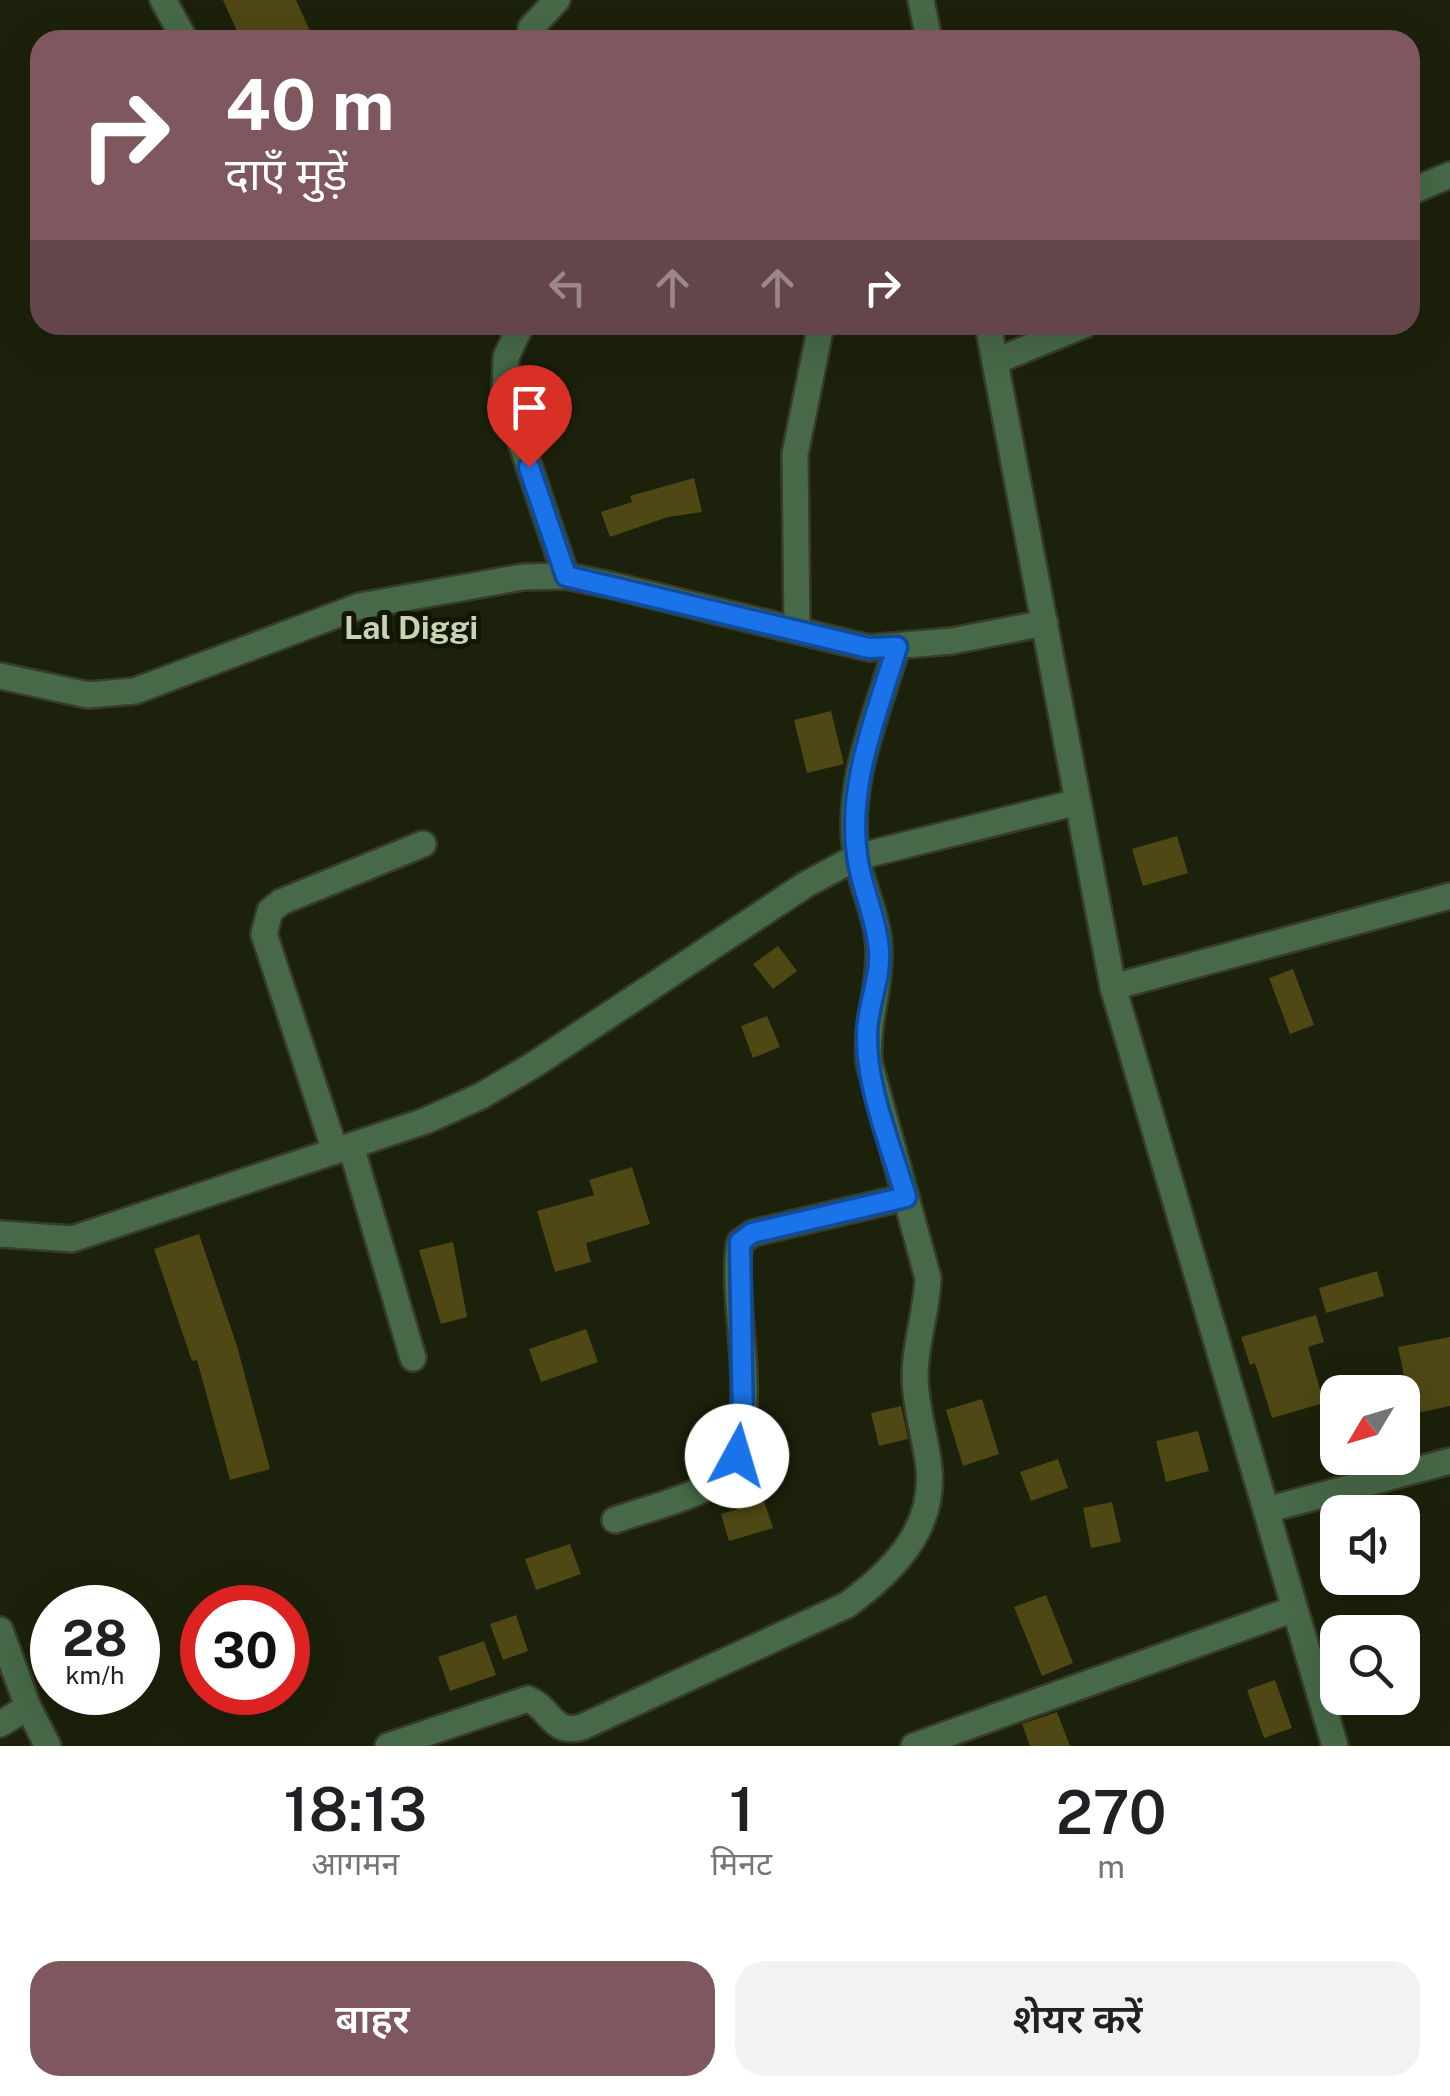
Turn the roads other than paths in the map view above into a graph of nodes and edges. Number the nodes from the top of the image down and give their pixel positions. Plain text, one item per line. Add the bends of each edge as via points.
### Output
1 (163, 0) edge
2 (557, 0) edge
3 (921, 0) edge
4 (180, 30) edge
5 (531, 30) edge
6 (927, 30) edge
7 (1450, 175) edge
8 (1420, 188) edge
9 (519, 335) edge
10 (819, 335) edge
11 (990, 335) edge
12 (1060, 335) edge
13 (996, 361) junction
14 (566, 576) junction
15 (1045, 624) junction
16 (797, 630) junction
17 (897, 647) junction
18 (0, 676) edge
19 (1078, 802) junction
20 (423, 844) dead end
21 (857, 856) junction
22 (1450, 896) edge
23 (1113, 987) junction
24 (343, 1149) junction
25 (906, 1197) junction
26 (0, 1234) edge
27 (413, 1358) dead end
28 (1450, 1461) edge
29 (1266, 1510) junction
30 (614, 1520) dead end
31 (1294, 1610) junction
32 (0, 1630) edge
33 (28, 1707) junction
34 (0, 1724) edge
35 (48, 1746) edge
36 (388, 1746) edge
37 (914, 1746) edge
38 (1335, 1746) edge

1 - 4 street
2 - 5 street
3 - 6 street
7 - 8 street
9 - 14 street via 506,356 505,394
10 - 16 street via 795,454
11 - 13 street
12 - 13 street
13 - 15 street
14 - 16 street
14 - 18 street via 523,577 360,606 135,691 88,695
15 - 17 street
15 - 19 street
16 - 17 street via 869,648
17 - 21 street via 858,780
19 - 21 street
19 - 23 street
20 - 24 street via 282,902 264,922
21 - 24 street via 481,1096
21 - 25 street via 880,956 867,1033 870,1062
22 - 23 street
23 - 29 street
24 - 26 street via 72,1239
24 - 27 street
25 - 30 street via 752,1233 740,1242 743,1424 737,1456 704,1489
25 - 36 street via 928,1278 915,1379 928,1510 911,1544 880,1580 847,1605 582,1727 554,1726 540,1704 528,1699
28 - 29 street
29 - 31 street
31 - 37 street
31 - 38 street
32 - 33 street
33 - 34 street
33 - 35 street

